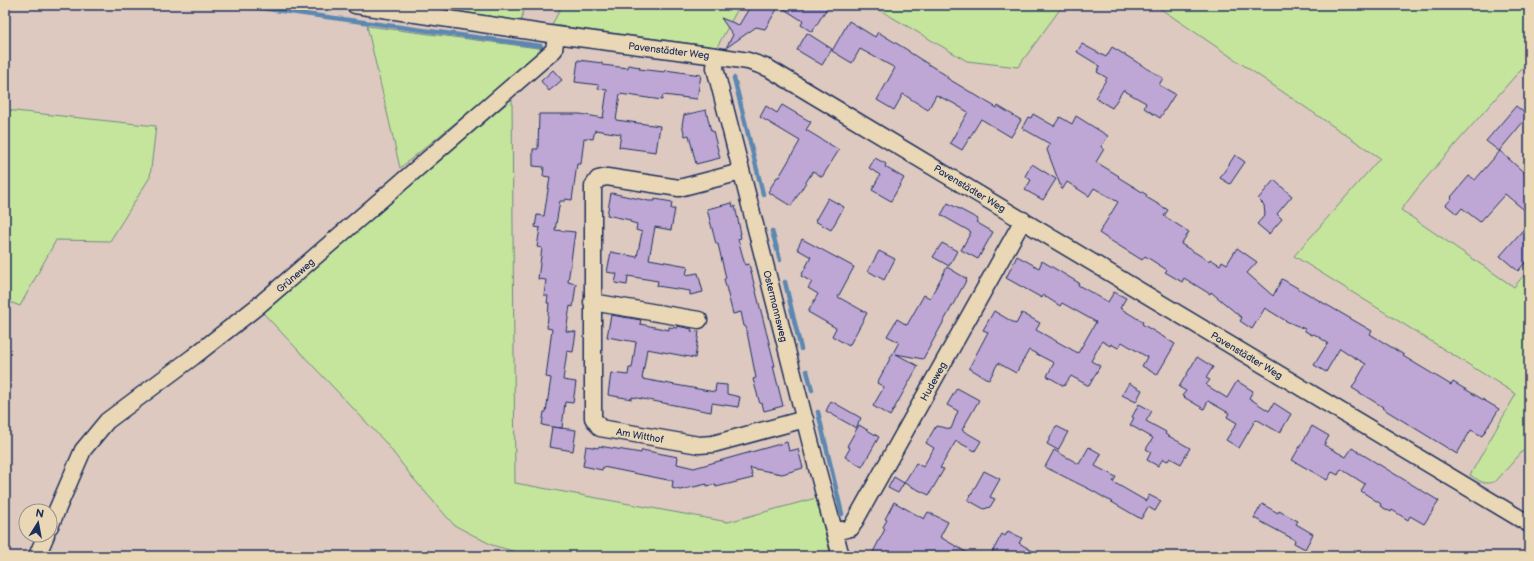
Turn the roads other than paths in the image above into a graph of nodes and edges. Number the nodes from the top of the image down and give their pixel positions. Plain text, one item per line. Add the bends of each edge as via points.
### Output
1 (355, 5) edge
2 (556, 35) junction
3 (716, 56) junction
4 (741, 172) junction
5 (1023, 220) junction
6 (592, 302) junction
7 (700, 320) dead end
8 (805, 419) junction
9 (58, 508) edge
10 (1529, 524) edge
11 (835, 532) junction
12 (43, 543) edge
13 (37, 556) edge
14 (841, 556) edge

1 - 2 street, Pavenstädter Weg
2 - 3 street, Pavenstädter Weg
2 - 9 street, Grüneweg via 554,50 258,306 107,421 83,450
3 - 4 street, Ostermannsweg via 715,68
3 - 5 street, Pavenstädter Weg via 748,61 768,68
4 - 6 street, Am Witthof via 679,188 607,178 598,180 593,186
4 - 8 street, Ostermannsweg
5 - 10 street, Pavenstädter Weg
5 - 11 street, Hudeweg via 850,528
6 - 7 street
6 - 8 street, Am Witthof via 593,418 600,428 699,445 713,444
8 - 11 street, Ostermannsweg
11 - 14 street, Ostermannsweg
12 - 13 street

